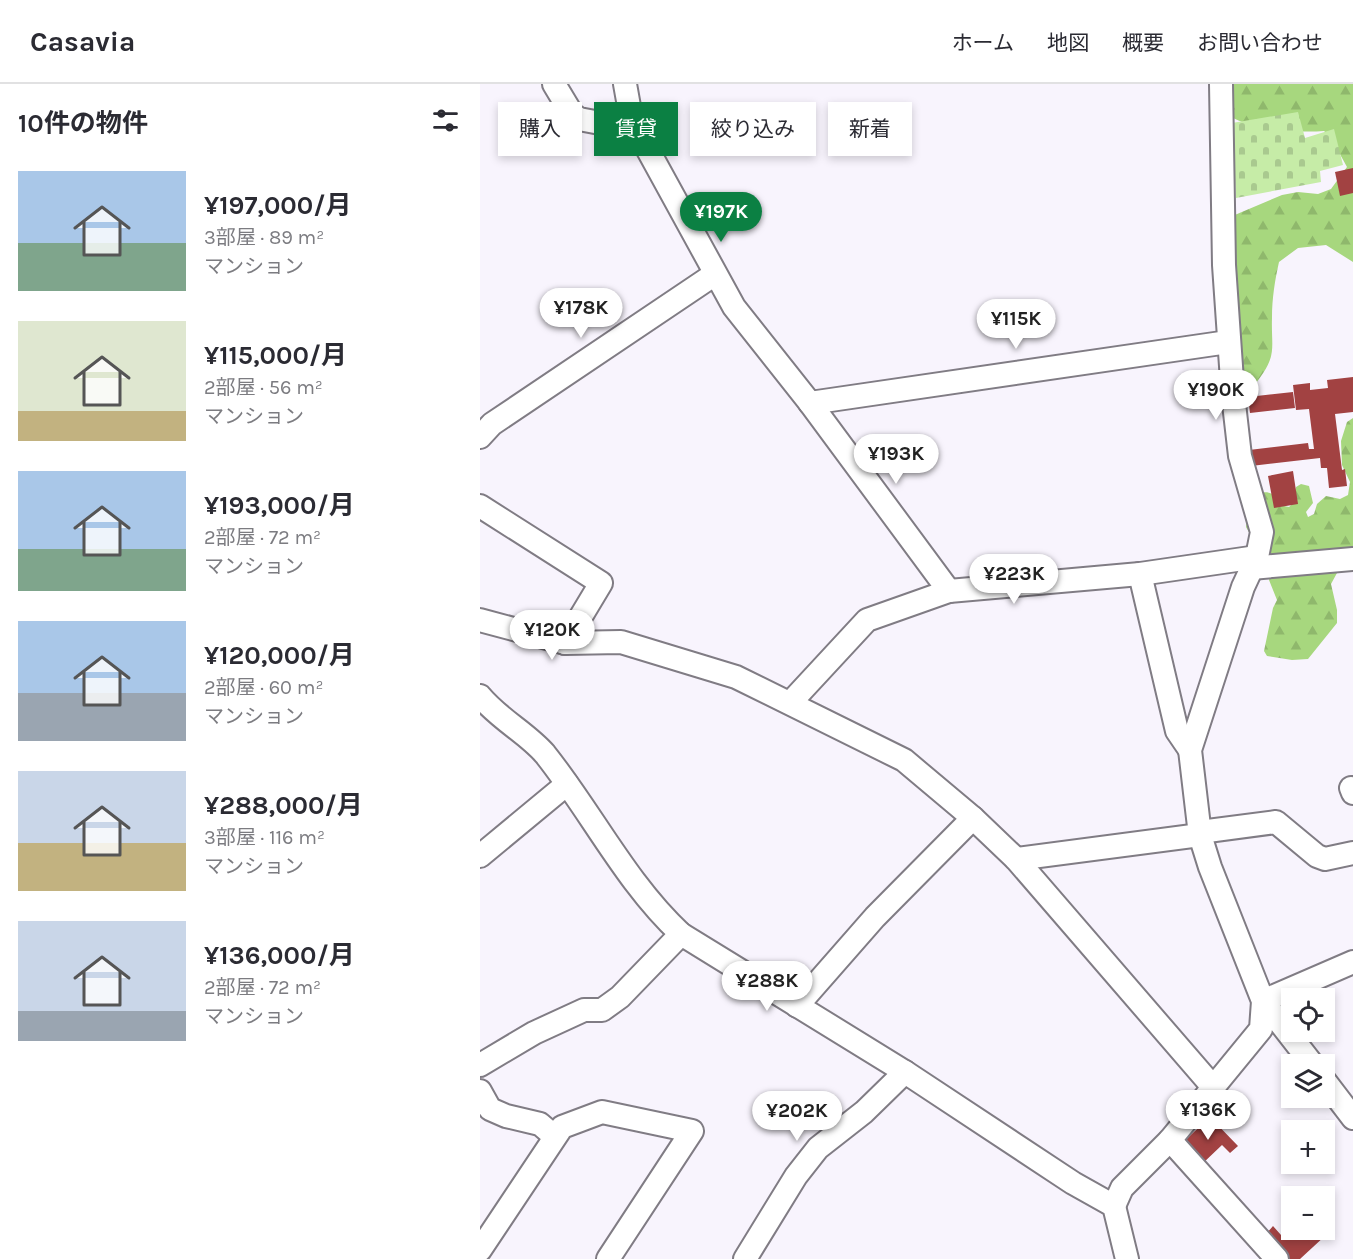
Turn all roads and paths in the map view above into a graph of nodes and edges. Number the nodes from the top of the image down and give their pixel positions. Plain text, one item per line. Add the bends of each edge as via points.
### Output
1 (554, 84) edge
2 (625, 84) edge
3 (1221, 84) edge
4 (628, 102) edge
5 (594, 122) edge
6 (651, 156) edge
7 (715, 274) junction
8 (1228, 342) junction
9 (810, 403) junction
10 (484, 423) edge
11 (480, 506) edge
12 (1353, 559) edge
13 (1254, 563) junction
14 (1140, 574) junction
15 (949, 591) junction
16 (480, 620) edge
17 (565, 643) junction
18 (480, 696) edge
19 (791, 702) junction
20 (1190, 750) junction
21 (567, 784) junction
22 (974, 818) junction
23 (1200, 834) junction
24 (1353, 853) edge
25 (480, 856) edge
26 (1016, 859) junction
27 (681, 934) junction
28 (1353, 962) edge
29 (1263, 1001) junction
30 (797, 1006) junction
31 (1304, 1054) edge
32 (480, 1065) edge
33 (905, 1072) junction
34 (1213, 1087) junction
35 (480, 1090) edge
36 (1335, 1094) edge
37 (1353, 1118) edge
38 (554, 1136) junction
39 (1170, 1140) junction
40 (1113, 1206) junction
41 (480, 1250) edge
42 (609, 1259) edge
43 (746, 1259) edge
44 (1127, 1259) edge
45 (1277, 1259) edge

1 - 5 street via 572,114
2 - 4 street
3 - 8 street
6 - 7 street
7 - 9 street via 734,307
7 - 10 street
8 - 9 street
8 - 13 street via 1240,456 1262,532
9 - 15 street
11 - 17 street via 601,583
12 - 13 street
13 - 14 street
13 - 20 street
14 - 15 street
14 - 20 street via 1177,731
15 - 19 street via 861,624
16 - 17 street
17 - 19 street via 621,642 736,677
18 - 21 street via 493,712 542,751
19 - 22 street via 904,760
20 - 23 street
21 - 25 street
21 - 27 street via 640,889
22 - 26 street
22 - 30 street via 884,909
23 - 24 street via 1276,822 1317,856 1325,859
23 - 26 street
23 - 29 street
26 - 34 street
27 - 30 street
27 - 32 street via 620,998 602,1010 584,1010 534,1033
28 - 29 street
29 - 31 street
29 - 34 street via 1262,1029
30 - 33 street
33 - 40 street
33 - 43 street via 864,1112 818,1148 796,1176
34 - 39 street
35 - 38 street via 490,1108 540,1124
36 - 37 street
38 - 41 street
38 - 42 street via 562,1127 602,1112 692,1131
39 - 40 street via 1122,1188
39 - 45 street
40 - 44 street

